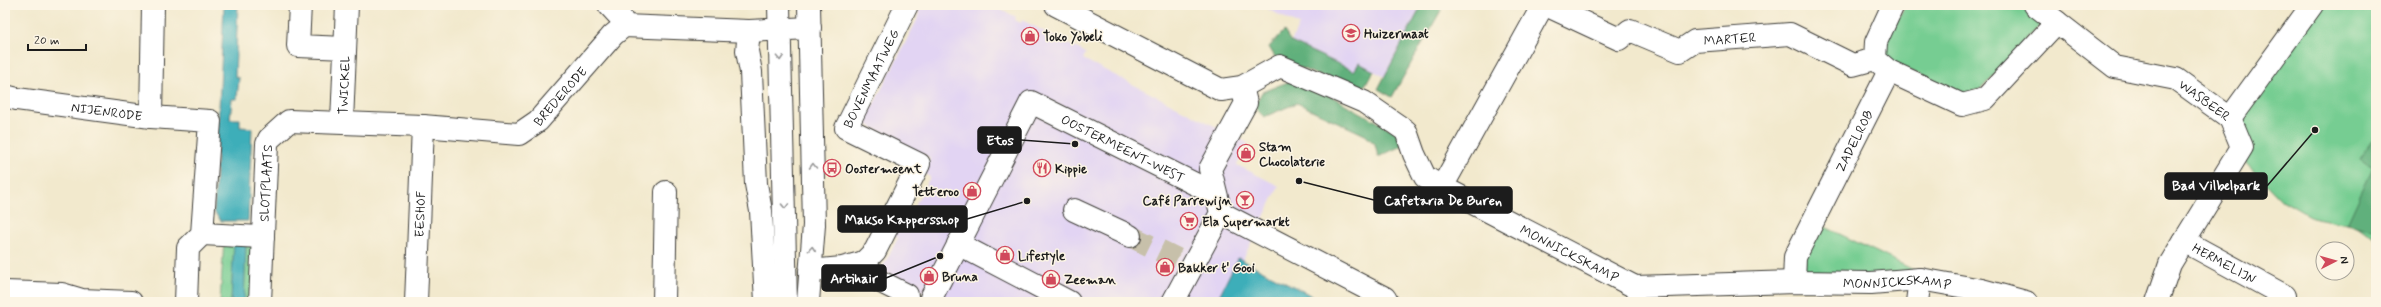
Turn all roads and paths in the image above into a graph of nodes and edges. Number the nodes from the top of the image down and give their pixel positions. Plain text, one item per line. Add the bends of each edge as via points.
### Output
1 (153, 5) edge
2 (300, 5) edge
3 (347, 5) edge
4 (609, 5) edge
5 (779, 5) edge
6 (809, 5) edge
7 (907, 5) edge
8 (1056, 5) edge
9 (1542, 5) edge
10 (1546, 5) edge
11 (1893, 5) edge
12 (2035, 5) edge
13 (2312, 5) edge
14 (2058, 22) junction
15 (624, 26) junction
16 (810, 28) junction
17 (779, 30) junction
18 (749, 31) junction
19 (346, 48) junction
20 (1882, 65) junction
21 (1242, 87) junction
22 (5, 96) edge
23 (151, 117) junction
24 (2230, 118) junction
25 (294, 121) joint
26 (342, 122) junction
27 (423, 126) junction
28 (1442, 187) junction
29 (666, 192) dead end
30 (1218, 204) junction
31 (1074, 210) dead end
32 (213, 235) junction
33 (1130, 236) tunnel mouth
34 (255, 237) junction
35 (2184, 241) junction
36 (958, 244) junction
37 (864, 262) junction
38 (810, 271) junction
39 (1920, 279) junction
40 (1794, 282) junction
41 (5, 292) edge
42 (1705, 294) edge
43 (2285, 296) dead end
44 (922, 299) edge
45 (131, 302) edge
46 (186, 302) edge
47 (260, 302) edge
48 (416, 302) edge
49 (664, 302) edge
50 (766, 302) edge
51 (786, 302) edge
52 (808, 302) edge
53 (1069, 302) edge
54 (1173, 302) edge
55 (1387, 302) edge
56 (1917, 302) edge
57 (2026, 302) edge
58 (2157, 302) edge

1 - 23 street
2 - 19 street, TWICKEL via 298,46
3 - 19 street, TWICKEL
4 - 15 street via 621,18
5 - 17 street
6 - 16 street
7 - 37 street, BOVENMAATWEG via 846,128 919,164 875,251
8 - 21 street, MONNICKSKAMP via 1221,90
9 - 28 street
10 - 20 street, MARTER via 1619,39 1630,30 1680,51 1695,40 1790,34 1853,65
11 - 20 street, ZADELROB via 1876,42
12 - 14 street, WASBEER
13 - 24 street, WASBEER
14 - 20 street via 1985,99 1962,105
14 - 24 street, WASBEER via 2116,67 2176,79
15 - 18 street
15 - 27 street, BREDERODE via 613,35 538,121 519,134
16 - 17 street
38 -> 16 street via 814,225
17 - 18 street
17 -> 51 street
18 - 50 street via 746,51 751,72 756,184 761,211
19 - 26 street, TWICKEL
20 - 40 street, ZADELROB via 1795,257
21 - 28 street, MONNICKSKAMP via 1280,66 1364,102 1406,131 1426,177
21 - 30 street via 1246,103 1210,169
22 - 23 street, NIJENRODE
23 - 32 street, NIJENRODE via 210,121
24 - 35 street, HERMELIJN via 2242,147
25 - 26 street, BREDERODE
25 - 34 street, SLOTPLAATS via 286,123 267,141
26 - 27 street, BREDERODE
27 - 48 street, EESHOF
28 - 42 street, MONNICKSKAMP via 1635,287
29 - 49 street
30 - 36 street, OOSTERMEENT-WEST via 1031,102
30 - 54 street via 1185,263
30 - 55 street, OOSTERMEENT-WEST via 1385,298
31 - 33 street
32 - 34 street, SLOTPLAATS
32 - 46 street via 188,248
34 - 47 street, SLOTPLAATS
35 - 43 street, HERMELIJN
35 - 58 street, HERMELIJN via 2170,264
36 - 44 street
36 - 53 street
37 - 38 street via 842,268
37 - 44 street via 877,280
38 - 52 street
39 - 40 street, MONNICKSKAMP via 1870,283
39 - 56 street
39 - 57 street, MONNICKSKAMP via 1982,290
40 - 42 street, MONNICKSKAMP
41 - 45 street via 62,294 82,300

